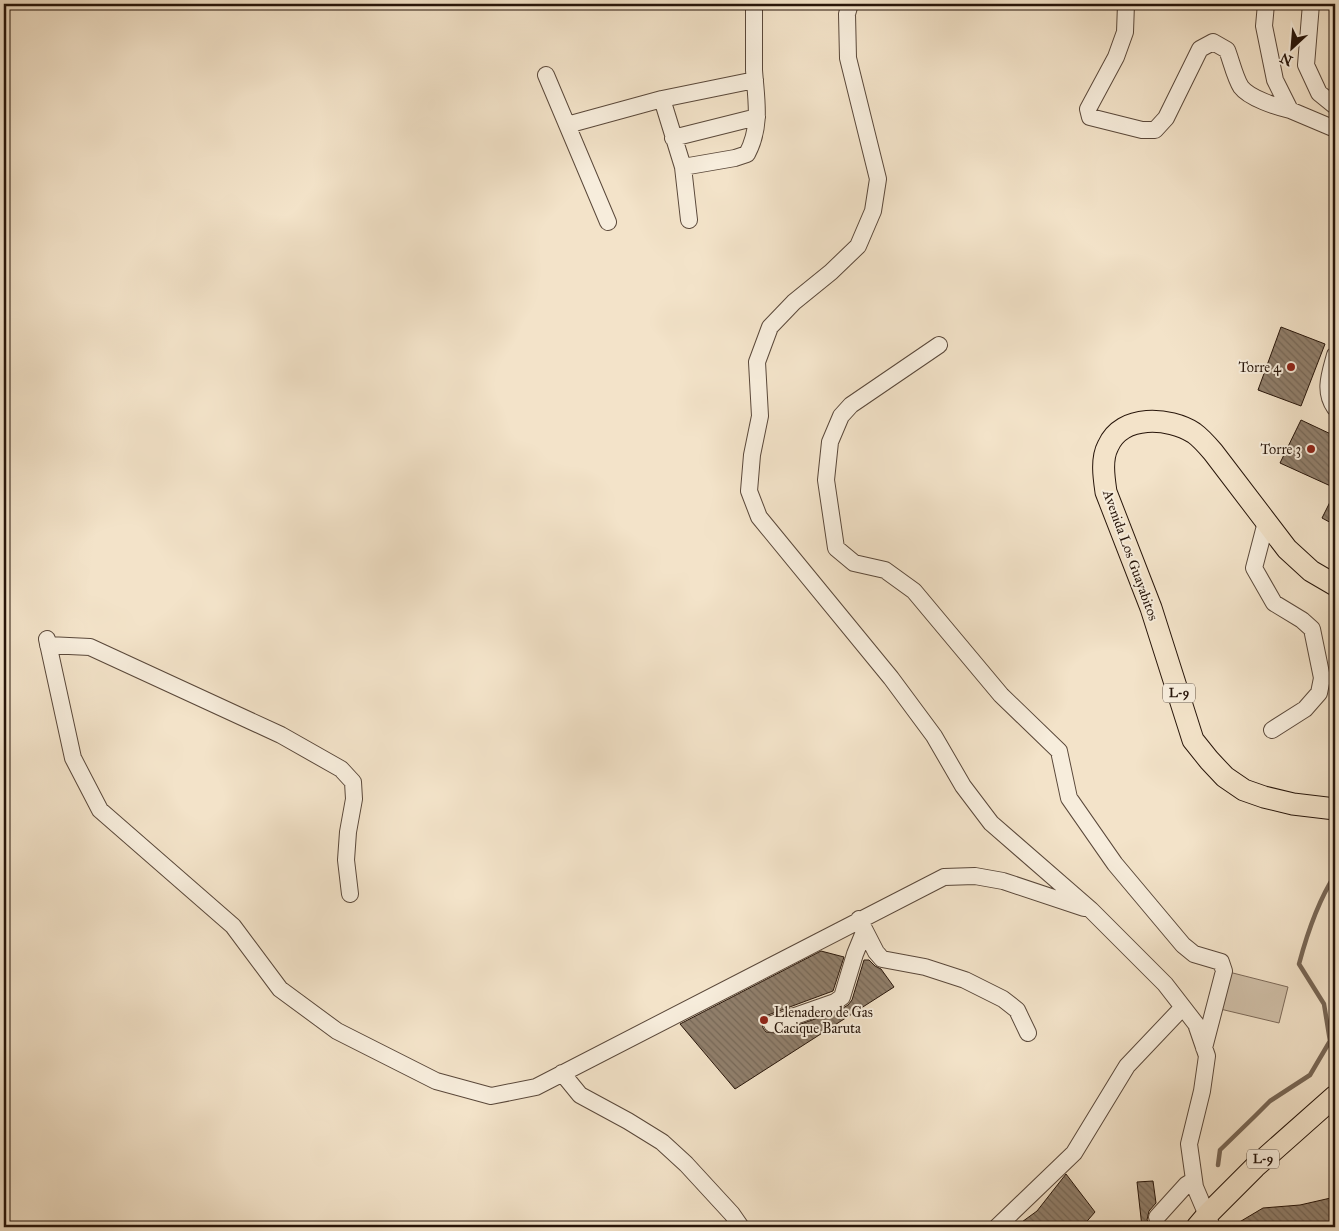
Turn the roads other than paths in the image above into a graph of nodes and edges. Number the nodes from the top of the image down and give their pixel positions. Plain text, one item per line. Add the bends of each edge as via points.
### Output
1 (754, 4) edge
2 (850, 4) edge
3 (1126, 4) edge
4 (1266, 4) edge
5 (1312, 4) edge
6 (546, 75) dead end
7 (755, 80) junction
8 (662, 99) junction
9 (1335, 106) edge
10 (1290, 110) junction
11 (757, 117) junction
12 (567, 126) junction
13 (1335, 129) edge
14 (673, 138) junction
15 (682, 167) junction
16 (690, 220) dead end
17 (608, 222) dead end
18 (939, 345) dead end
19 (1335, 355) edge
20 (1335, 408) edge
21 (1266, 522) junction
22 (1335, 584) edge
23 (1272, 730) dead end
24 (1335, 809) edge
25 (350, 894) dead end
26 (1091, 910) junction
27 (862, 926) junction
28 (1183, 1006) junction
29 (772, 1024) dead end
30 (1028, 1033) dead end
31 (1204, 1048) junction
32 (562, 1074) junction
33 (1335, 1096) edge
34 (1194, 1180) junction
35 (1158, 1217) dead end
36 (1206, 1223) edge
37 (741, 1227) edge
38 (997, 1227) edge

1 - 7 street
2 - 26 street via 847,14 848,58 878,179 873,211 858,246 770,327 757,362 760,416 752,455 750,491 759,517 891,678 934,736 963,786 990,823
3 - 10 street via 1125,32 1116,57 1088,109 1090,117 1142,130 1155,130 1166,118 1200,49 1213,42 1227,50 1241,86 1248,93
4 - 10 street via 1264,26 1275,80
5 - 9 street via 1306,65 1319,93
6 - 12 street
7 - 8 street
7 - 11 street
8 - 12 street
8 - 14 street
10 - 13 street
11 - 14 street
11 - 15 street via 748,154
12 - 17 street
14 - 15 street
15 - 16 street
18 - 31 street via 851,405 841,416 830,442 826,480 836,548 854,563 884,570 914,591 1000,695 1059,751 1069,798 1115,864 1183,945 1194,954 1221,962 1224,971
19 - 20 street via 1329,377 1329,398
21 - 22 main road, Avenida Los Guayabitos / L-9 via 1287,549 1311,571
21 - 23 street via 1254,568 1274,603 1312,629 1322,678 1319,694 1305,709
21 - 24 main road, Avenida Los Guayabitos / L-9 via 1213,452 1200,437 1185,428 1153,421 1136,424 1122,430 1107,446 1104,465 1106,492 1151,608 1194,740 1225,777 1244,790 1293,804
25 - 32 street via 346,860 354,790 353,782 342,769 281,734 90,647 47,642 73,758 100,810 233,926 280,989 337,1031 436,1080 491,1096 536,1087
26 - 27 street via 1004,881 975,876 944,877
26 - 28 street
27 - 29 street via 842,997
27 - 30 street via 882,959 925,967 965,980 1003,999 1017,1010
27 - 32 street
28 - 31 street via 1196,1024
28 - 38 street via 1128,1066 1074,1153
31 - 34 street via 1207,1056 1202,1091 1188,1144
32 - 37 street via 580,1096 662,1142 686,1164
33 - 36 main road, L-9 via 1265,1157
34 - 35 street
34 - 36 street

